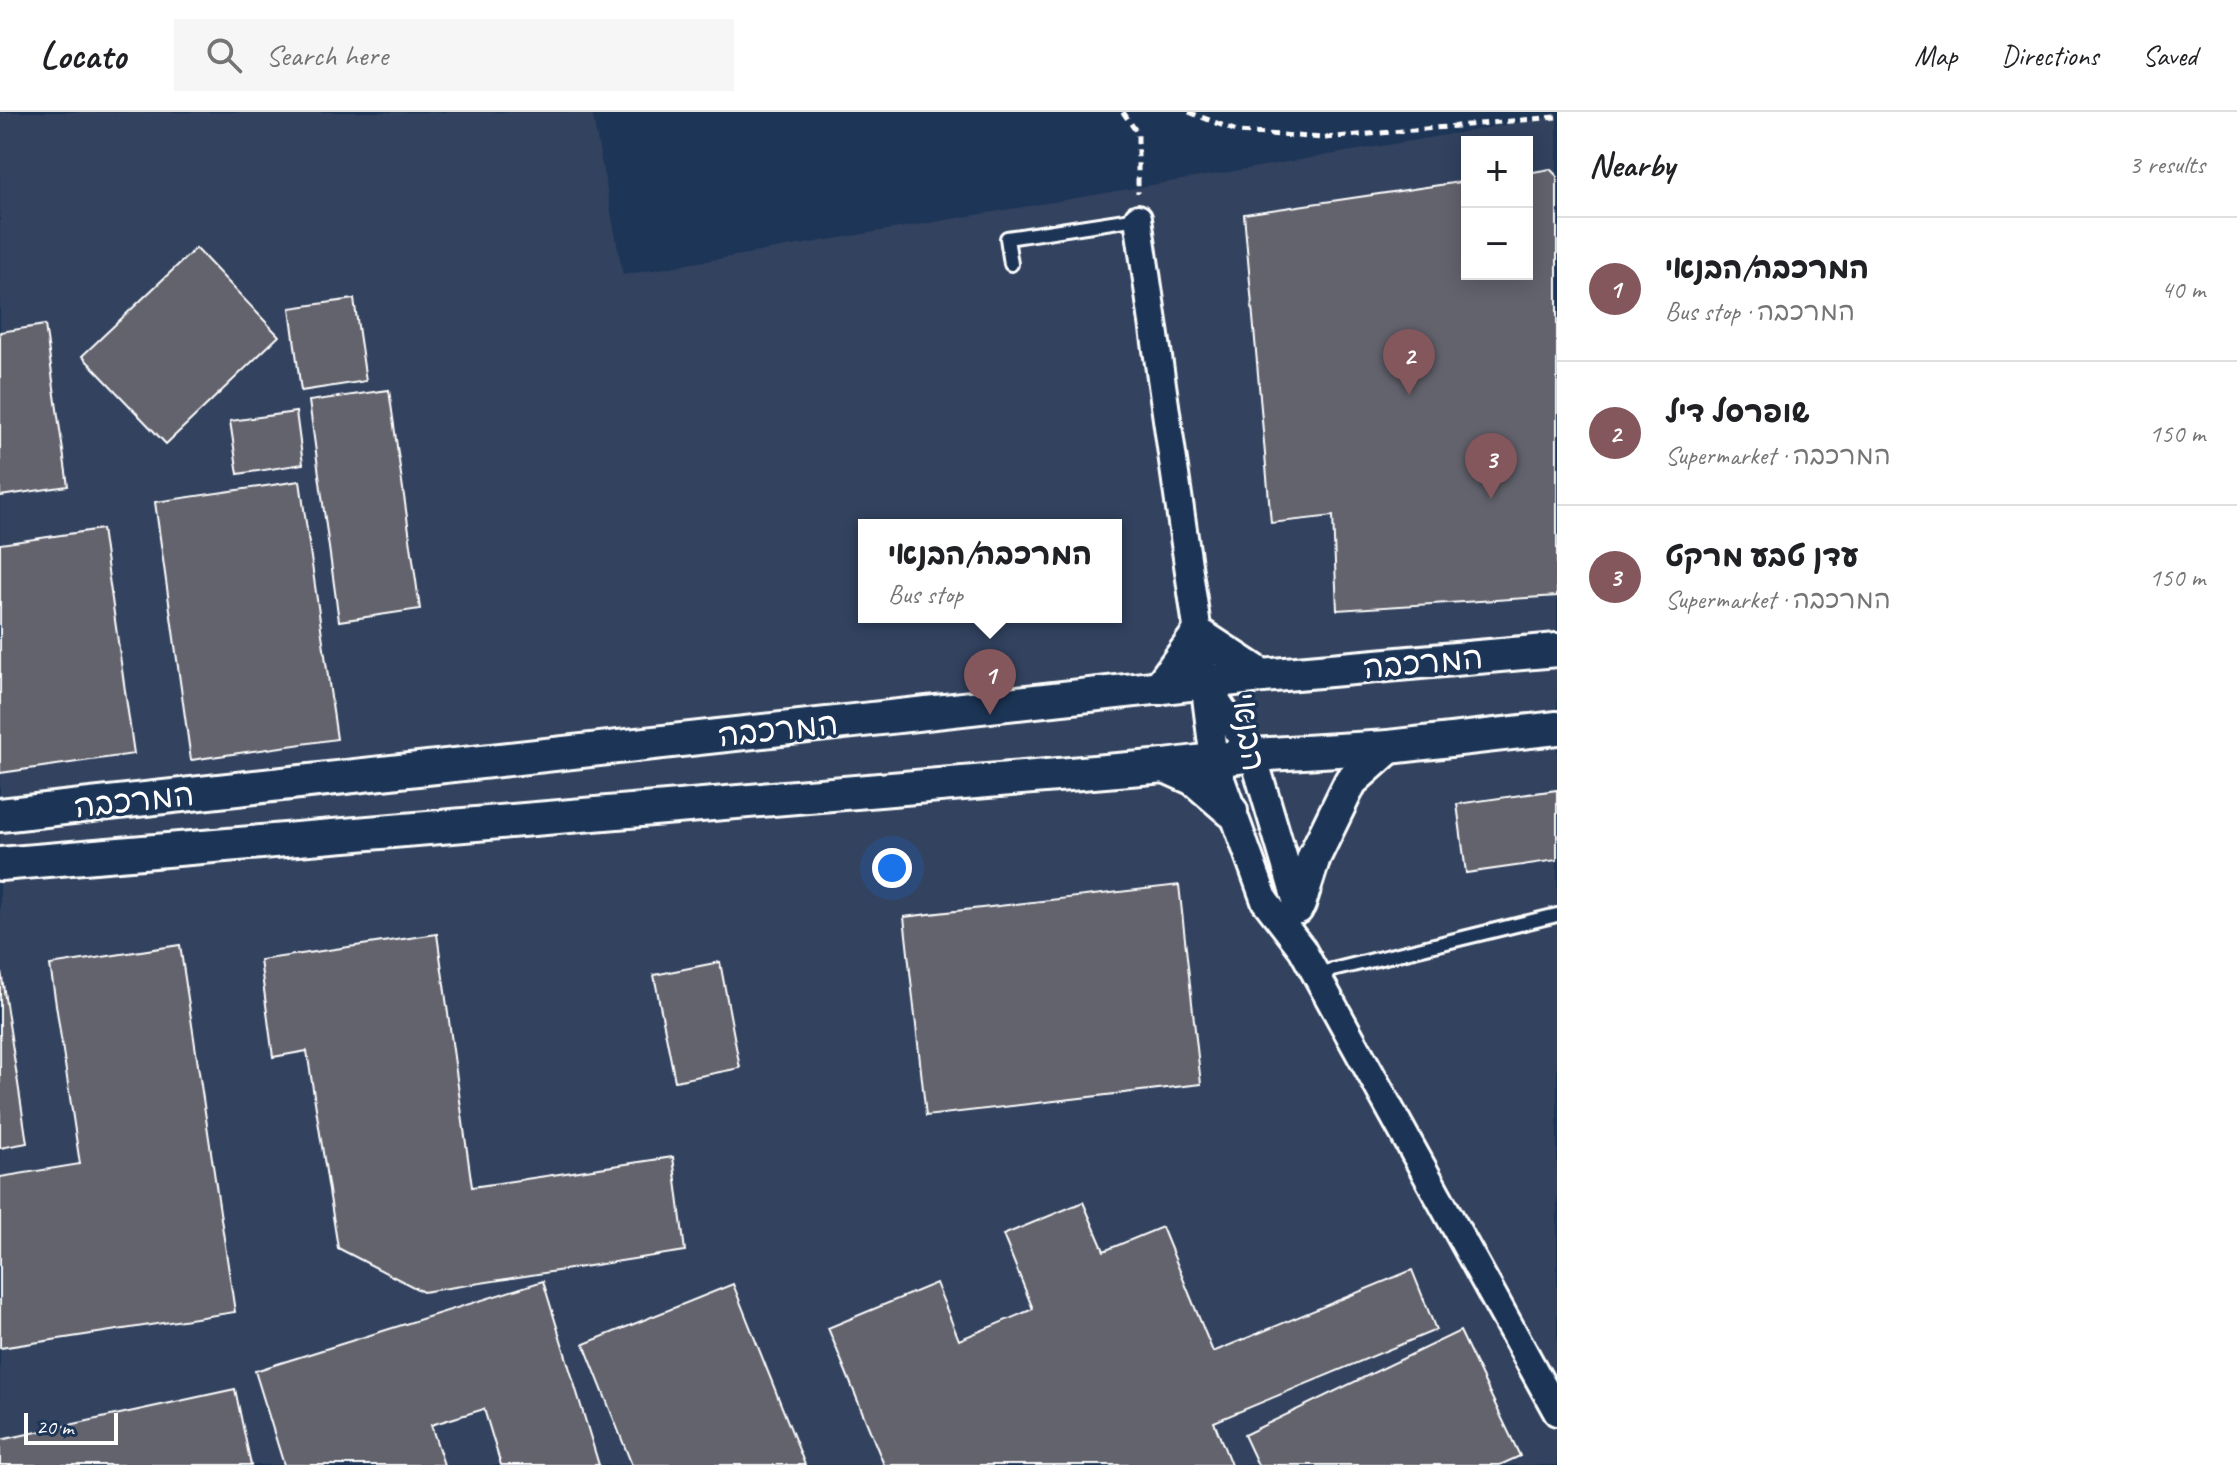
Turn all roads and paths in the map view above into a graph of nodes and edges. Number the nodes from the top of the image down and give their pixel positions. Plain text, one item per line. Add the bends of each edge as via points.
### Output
1 (1123, 112) edge
2 (1189, 112) edge
3 (1557, 117) edge
4 (1138, 218) junction
5 (1011, 264) dead end
6 (1198, 634) junction
7 (1557, 650) edge
8 (1262, 676) junction
9 (1205, 683) junction
10 (1159, 688) junction
11 (1557, 728) edge
12 (1389, 747) junction
13 (1253, 755) junction
14 (1214, 760) junction
15 (1165, 766) junction
16 (1231, 811) junction
17 (0, 815) edge
18 (0, 864) edge
19 (1299, 904) junction
20 (1557, 915) edge
21 (1302, 949) junction
22 (1316, 974) junction
23 (1557, 1412) edge

1 - 4 path via 1138,134
2 - 3 path via 1239,132 1324,138
4 - 5 lane via 1007,238
4 - 6 street
6 - 8 street
6 - 9 street
6 - 10 street
7 - 8 street, המרכבה
8 - 9 street, המרכבה
9 - 10 street, המרכבה
9 - 13 street, הבנאי
9 - 14 street, הבנאי
10 - 17 street, המרכבה
11 - 12 street, המרכבה
12 - 13 street, המרכבה
12 - 19 street via 1351,781 1314,857
13 - 14 street, המרכבה
13 - 19 street, הבנאי
14 - 15 street, המרכבה
14 - 16 street, הבנאי
15 - 16 street via 1194,779
15 - 18 street, המרכבה
16 - 21 street, הבנאי via 1265,901
19 - 21 street, הבנאי
20 - 22 lane
21 - 22 street, הבנאי
22 - 23 street, הבנאי

